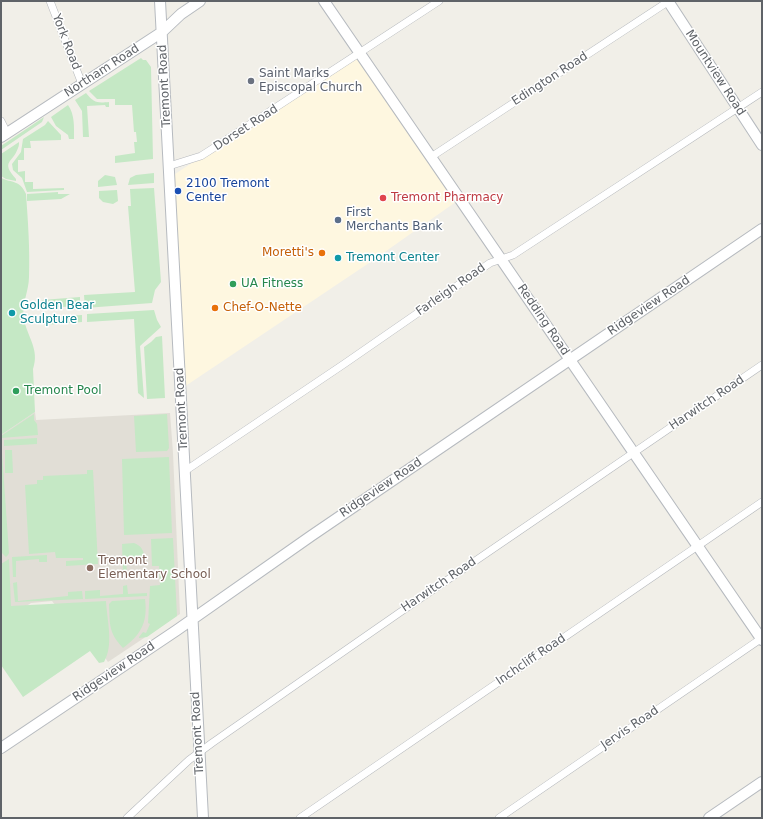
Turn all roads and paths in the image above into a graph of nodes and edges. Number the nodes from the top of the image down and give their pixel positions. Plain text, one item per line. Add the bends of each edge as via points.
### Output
1 (50, 1) edge
2 (160, 1) edge
3 (200, 1) edge
4 (324, 1) edge
5 (438, 1) edge
6 (669, 1) edge
7 (162, 32) junction
8 (359, 53) junction
9 (82, 84) junction
10 (762, 92) edge
11 (737, 108) junction
12 (1, 121) edge
13 (4, 135) edge
14 (762, 145) edge
15 (431, 157) junction
16 (169, 166) junction
17 (762, 229) edge
18 (502, 259) junction
19 (570, 360) junction
20 (762, 365) edge
21 (633, 453) junction
22 (185, 470) junction
23 (762, 502) edge
24 (697, 546) junction
25 (192, 619) junction
26 (762, 639) edge
27 (1, 748) edge
28 (199, 752) junction
29 (762, 782) edge
30 (126, 818) edge
31 (202, 818) edge
32 (300, 818) edge
33 (499, 818) edge
34 (709, 818) edge

1 - 9 street, York Road
2 - 7 main road, Tremont Road
3 - 7 main road, Northam Road
4 - 8 main road, Redding Road
5 - 8 street, Dorset Road
6 - 11 main road, Mountview Road
6 - 15 street, Edington Road
7 - 9 main road, Northam Road
7 - 16 main road, Tremont Road
8 - 15 main road, Redding Road
8 - 16 street, Dorset Road via 201,156
9 - 13 main road, Northam Road
10 - 11 street, Farleigh Road
11 - 14 main road, Mountview Road
11 - 18 street, Farleigh Road via 513,255
12 - 13 street
15 - 18 main road, Redding Road
16 - 22 main road, Tremont Road
17 - 19 main road, Ridgeview Road
18 - 19 main road, Redding Road
18 - 22 street, Farleigh Road via 490,263
19 - 21 main road, Redding Road
19 - 25 main road, Ridgeview Road
20 - 21 street, Harwitch Road
21 - 24 main road, Redding Road
21 - 28 street, Harwitch Road
22 - 25 main road, Tremont Road
23 - 24 street, Inchcliff Road
24 - 26 main road, Redding Road
24 - 32 street, Inchcliff Road
25 - 27 main road, Ridgeview Road
25 - 28 main road, Tremont Road
26 - 33 street, Jervis Road
28 - 30 street, Harwitch Road
28 - 31 main road, Tremont Road
29 - 34 main road

